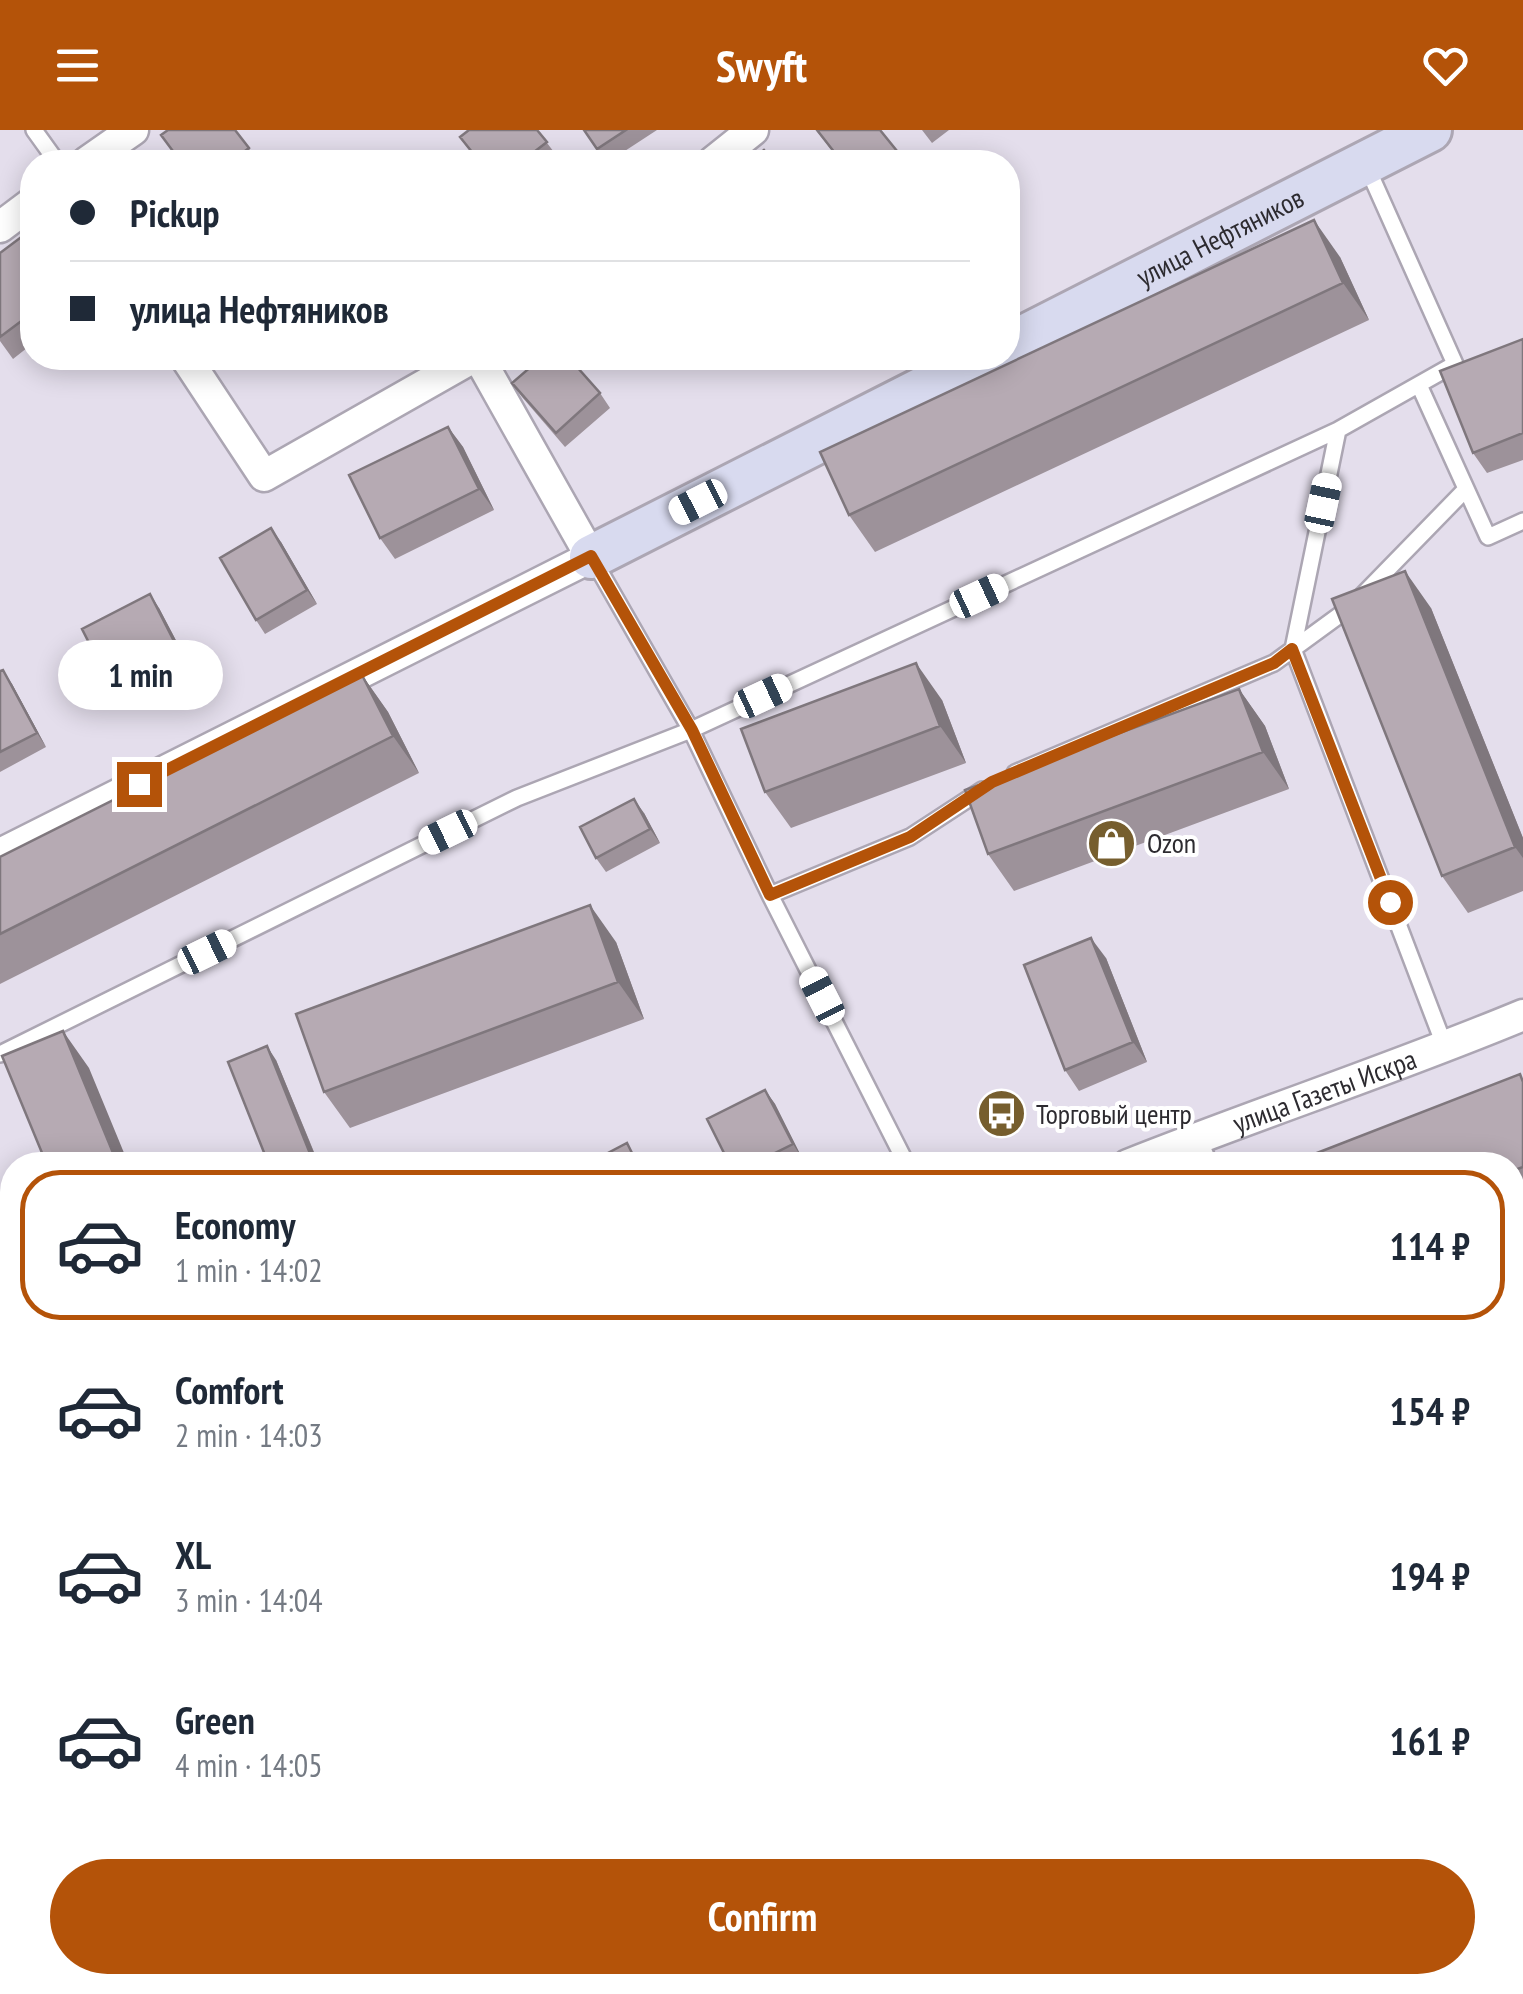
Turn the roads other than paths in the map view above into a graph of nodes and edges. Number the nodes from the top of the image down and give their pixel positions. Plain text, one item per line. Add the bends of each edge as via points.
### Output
1 (134, 130) edge
2 (753, 130) edge
3 (1430, 130) edge
4 (105, 150) edge
5 (728, 150) edge
6 (1366, 163) junction
7 (20, 212) edge
8 (0, 228) edge
9 (1020, 339) edge
10 (194, 370) edge
11 (451, 370) edge
12 (486, 370) edge
13 (959, 370) edge
14 (1419, 385) junction
15 (1338, 430) junction
16 (1466, 489) junction
17 (1523, 521) edge
18 (591, 556) junction
19 (1292, 649) junction
20 (692, 730) junction
21 (0, 854) edge
22 (770, 895) junction
23 (1523, 1015) edge
24 (1446, 1047) junction
25 (0, 1054) edge
26 (1204, 1151) edge
27 (900, 1152) edge

1 - 4 street
2 - 5 street
3 - 6 street, улица Нефтяников
6 - 9 street, улица Нефтяников
6 - 14 lane via 1455,364
7 - 8 street
10 - 11 street via 264,476
12 - 18 street
13 - 18 street
14 - 15 lane
14 - 16 lane
15 - 19 lane
15 - 20 lane
16 - 17 lane via 1488,538
16 - 19 lane via 1352,606
18 - 20 lane
18 - 21 street
19 - 22 lane via 1274,663 992,782 910,837
19 - 24 lane
20 - 22 lane
20 - 25 lane via 517,798
22 - 27 lane
23 - 24 street, улица Газеты Искра
24 - 26 street, улица Газеты Искра

